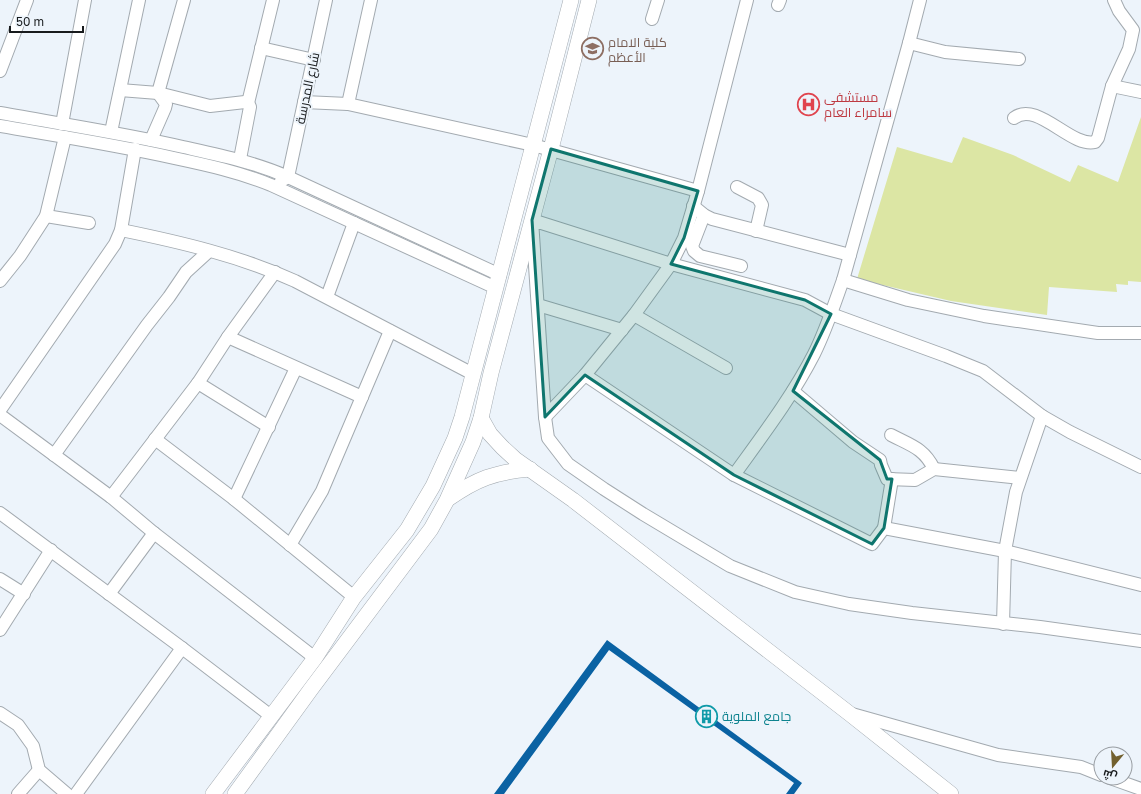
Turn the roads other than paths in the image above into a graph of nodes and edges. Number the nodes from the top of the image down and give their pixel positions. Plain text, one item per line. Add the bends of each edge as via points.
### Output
1 (27, 0) edge
2 (85, 0) edge
3 (138, 0) edge
4 (184, 0) edge
5 (273, 0) edge
6 (326, 0) edge
7 (371, 0) edge
8 (571, 0) edge
9 (589, 0) edge
10 (658, 0) edge
11 (747, 0) edge
12 (920, 0) edge
13 (1114, 0) edge
14 (652, 19) dead end
15 (909, 43) junction
16 (261, 48) junction
17 (1019, 59) dead end
18 (314, 60) junction
19 (0, 71) edge
20 (1112, 86) junction
21 (120, 90) junction
22 (1141, 92) edge
23 (158, 93) junction
24 (304, 102) junction
25 (248, 103) junction
26 (348, 104) junction
27 (0, 113) edge
28 (1014, 118) dead end
29 (62, 124) junction
30 (0, 126) edge
31 (111, 132) junction
32 (65, 137) junction
33 (151, 140) junction
34 (533, 145) junction
35 (135, 149) junction
36 (551, 149) junction
37 (240, 159) junction
38 (288, 177) junction
39 (271, 185) junction
40 (737, 187) dead end
41 (698, 191) junction
42 (693, 206) junction
43 (46, 216) junction
44 (704, 216) junction
45 (532, 220) junction
46 (89, 223) dead end
47 (354, 223) junction
48 (121, 230) junction
49 (756, 231) junction
50 (209, 251) junction
51 (850, 255) junction
52 (671, 264) junction
53 (741, 266) dead end
54 (275, 272) junction
55 (843, 280) junction
56 (0, 281) edge
57 (498, 281) junction
58 (327, 297) junction
59 (538, 305) junction
60 (831, 314) junction
61 (634, 315) junction
62 (622, 330) junction
63 (390, 331) junction
64 (1141, 333) edge
65 (228, 337) junction
66 (296, 368) junction
67 (726, 368) dead end
68 (473, 374) junction
69 (586, 375) junction
70 (198, 383) junction
71 (793, 391) junction
72 (362, 397) junction
73 (0, 410) edge
74 (0, 415) edge
75 (1042, 416) junction
76 (545, 417) junction
77 (481, 418) junction
78 (269, 427) junction
79 (891, 435) dead end
80 (155, 439) junction
81 (54, 455) junction
82 (1141, 467) edge
83 (530, 469) junction
84 (934, 469) junction
85 (734, 475) junction
86 (1020, 478) junction
87 (892, 479) junction
88 (111, 497) junction
89 (234, 499) junction
90 (447, 500) junction
91 (0, 513) edge
92 (884, 528) junction
93 (154, 533) junction
94 (290, 545) junction
95 (51, 550) junction
96 (1005, 551) junction
97 (371, 575) junction
98 (0, 579) edge
99 (1141, 585) edge
100 (387, 588) junction
101 (24, 594) junction
102 (109, 594) junction
103 (354, 597) junction
104 (1003, 624) junction
105 (0, 630) edge
106 (1141, 641) edge
107 (182, 648) junction
108 (315, 658) junction
109 (0, 713) edge
110 (850, 714) junction
111 (271, 716) junction
112 (39, 770) junction
113 (1093, 772) edge
114 (18, 794) edge
115 (67, 794) edge
116 (76, 794) edge
117 (213, 794) edge
118 (235, 794) edge
119 (951, 794) edge

1 - 19 street
2 - 29 street
3 - 21 street
4 - 23 street
5 - 16 street
6 - 18 street, شارع المدرسة
7 - 26 street
8 - 34 main road
9 - 36 main road
10 - 14 street
11 - 41 street
12 - 15 street
13 - 20 street via 1133,30 1129,49
15 - 17 street via 945,52
15 - 51 street
16 - 18 street
16 - 25 street
18 - 24 street, شارع المدرسة
20 - 22 street
20 - 28 street via 1098,138 1090,144 1038,117 1026,113
21 - 23 street
21 - 31 street
23 - 25 street via 210,106
23 - 33 street via 166,104
24 - 26 street
24 - 38 street, شارع المدرسة
25 - 37 street via 250,107
26 - 34 street
27 - 29 street
29 - 31 street
30 - 32 street
31 - 33 street
32 - 35 street
32 - 43 street
33 - 37 street
34 - 36 street
34 - 57 main road
35 - 39 street via 233,171
35 - 48 street
36 - 41 street
36 - 45 main road
37 - 38 street
38 - 39 street
38 - 57 street
39 - 47 street
40 - 49 street via 758,198 762,205
41 - 42 street
42 - 44 street
42 - 52 street via 684,238
43 - 46 street
43 - 56 street
44 - 49 street
44 - 53 street via 692,246 694,251 700,256
45 - 52 street
45 - 59 street
45 - 77 main road
47 - 57 street
47 - 58 street
48 - 50 street
48 - 73 street via 115,244
49 - 51 street
50 - 54 street
50 - 81 street via 186,272
51 - 55 street
52 - 60 street via 805,300
52 - 61 street
54 - 58 street
54 - 65 street
55 - 60 street
55 - 64 street via 908,300 984,316 1098,333
57 - 68 main road
58 - 63 street
59 - 62 street
59 - 76 street
60 - 71 street via 815,353
60 - 75 street via 983,371
61 - 62 street
61 - 67 street
62 - 69 street
63 - 68 street
63 - 72 street
65 - 66 street
65 - 70 street
66 - 72 street
66 - 78 street
68 - 97 main road via 455,438 433,486 407,530
69 - 76 street
69 - 85 street
70 - 78 street
70 - 80 street
71 - 85 street
71 - 87 street via 853,442 880,460 887,479
72 - 94 street via 322,491
74 - 81 street
75 - 82 street
75 - 86 street
76 - 104 street via 548,438 568,464 643,514 730,566 795,592 849,604
77 - 83 main road via 490,434 502,447
77 - 90 main road
78 - 89 street
79 - 84 street via 919,449 929,458
80 - 88 street
80 - 89 street
81 - 88 street
83 - 90 main road via 486,477 466,486
83 - 110 main road
84 - 86 street
84 - 87 street via 915,480
85 - 92 street via 872,544
86 - 96 street
87 - 92 street
88 - 93 street
89 - 94 street
90 - 100 main road via 431,529
91 - 95 street
92 - 96 street
93 - 102 street
93 - 108 street
94 - 103 street
95 - 101 street
95 - 102 street
96 - 99 street
96 - 104 street
97 - 100 main road
97 - 103 main road
98 - 101 street
100 - 118 main road
101 - 105 street
102 - 107 street
103 - 108 main road
104 - 106 street
107 - 111 street
107 - 116 street
108 - 111 main road
109 - 112 street via 18,725 33,746
110 - 113 street via 998,755 1081,767
110 - 119 main road
111 - 117 main road
112 - 114 street
112 - 115 street

